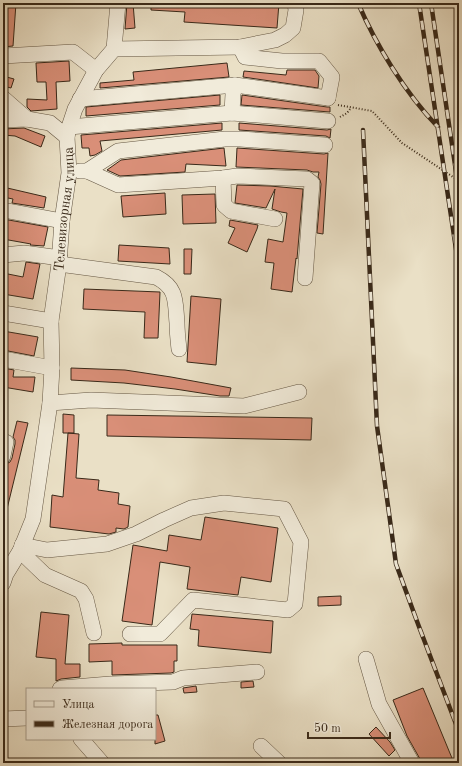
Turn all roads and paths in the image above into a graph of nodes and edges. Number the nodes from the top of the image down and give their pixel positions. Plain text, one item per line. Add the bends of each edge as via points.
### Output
1 (118, 3) edge
2 (295, 3) edge
3 (240, 48) junction
4 (114, 49) junction
5 (3, 56) edge
6 (96, 70) junction
7 (235, 85) junction
8 (3, 98) edge
9 (328, 98) junction
10 (80, 99) junction
11 (232, 113) junction
12 (28, 119) junction
13 (3, 120) edge
14 (328, 121) dead end
15 (68, 132) junction
16 (325, 145) dead end
17 (87, 170) junction
18 (69, 173) junction
19 (223, 178) junction
20 (459, 180) edge
21 (3, 210) edge
22 (275, 219) dead end
23 (62, 221) junction
24 (3, 255) edge
25 (59, 261) junction
26 (305, 278) dead end
27 (3, 313) edge
28 (51, 321) junction
29 (179, 349) dead end
30 (3, 359) edge
31 (52, 368) junction
32 (299, 392) dead end
33 (50, 403) junction
34 (6, 442) dead end
35 (3, 456) edge
36 (21, 548) junction
37 (4, 577) edge
38 (94, 633) dead end
39 (130, 634) dead end
40 (366, 659) dead end
41 (257, 672) dead end
42 (62, 688) edge
43 (26, 718) edge
44 (3, 719) edge
45 (82, 740) edge
46 (261, 746) dead end
47 (102, 763) edge
48 (279, 763) edge
49 (412, 763) edge

1 - 4 lane
2 - 3 lane via 293,28 284,36
3 - 4 lane
3 - 9 lane via 245,57 319,61 332,77
4 - 6 lane, Телевизорная улица
5 - 6 lane via 73,52
6 - 10 lane, Телевизорная улица
7 - 9 lane
7 - 10 lane
7 - 11 lane
8 - 12 lane
9 - 20 path via 339,106 372,111 402,143
10 - 15 lane, Телевизорная улица
11 - 14 lane
11 - 15 lane
12 - 13 lane
12 - 15 lane via 50,123
15 - 18 lane, Телевизорная улица
16 - 17 lane via 225,139 156,146 118,150
17 - 18 lane
17 - 19 lane via 118,185
18 - 23 lane, Телевизорная улица
19 - 22 lane via 224,204 231,211
19 - 26 lane via 237,176 307,179 312,183
21 - 23 lane
23 - 25 lane, Телевизорная улица
24 - 25 lane via 24,253
25 - 28 lane, Телевизорная улица
25 - 29 lane via 156,277 164,281 170,287 176,302
27 - 28 lane
28 - 31 lane, Телевизорная улица
30 - 31 lane
31 - 33 lane, Телевизорная улица
32 - 33 lane via 244,406 91,400
33 - 36 lane, Телевизорная улица via 34,519
34 - 35 lane
36 - 37 lane, Телевизорная улица
36 - 38 lane via 45,575 81,591 86,599
36 - 39 lane via 47,550 107,544 136,534 192,508 224,503 284,508 301,542 295,604 288,610 193,600 160,634
40 - 49 lane via 379,704
41 - 42 lane via 182,678 173,682
43 - 44 lane
45 - 47 lane
46 - 48 lane

